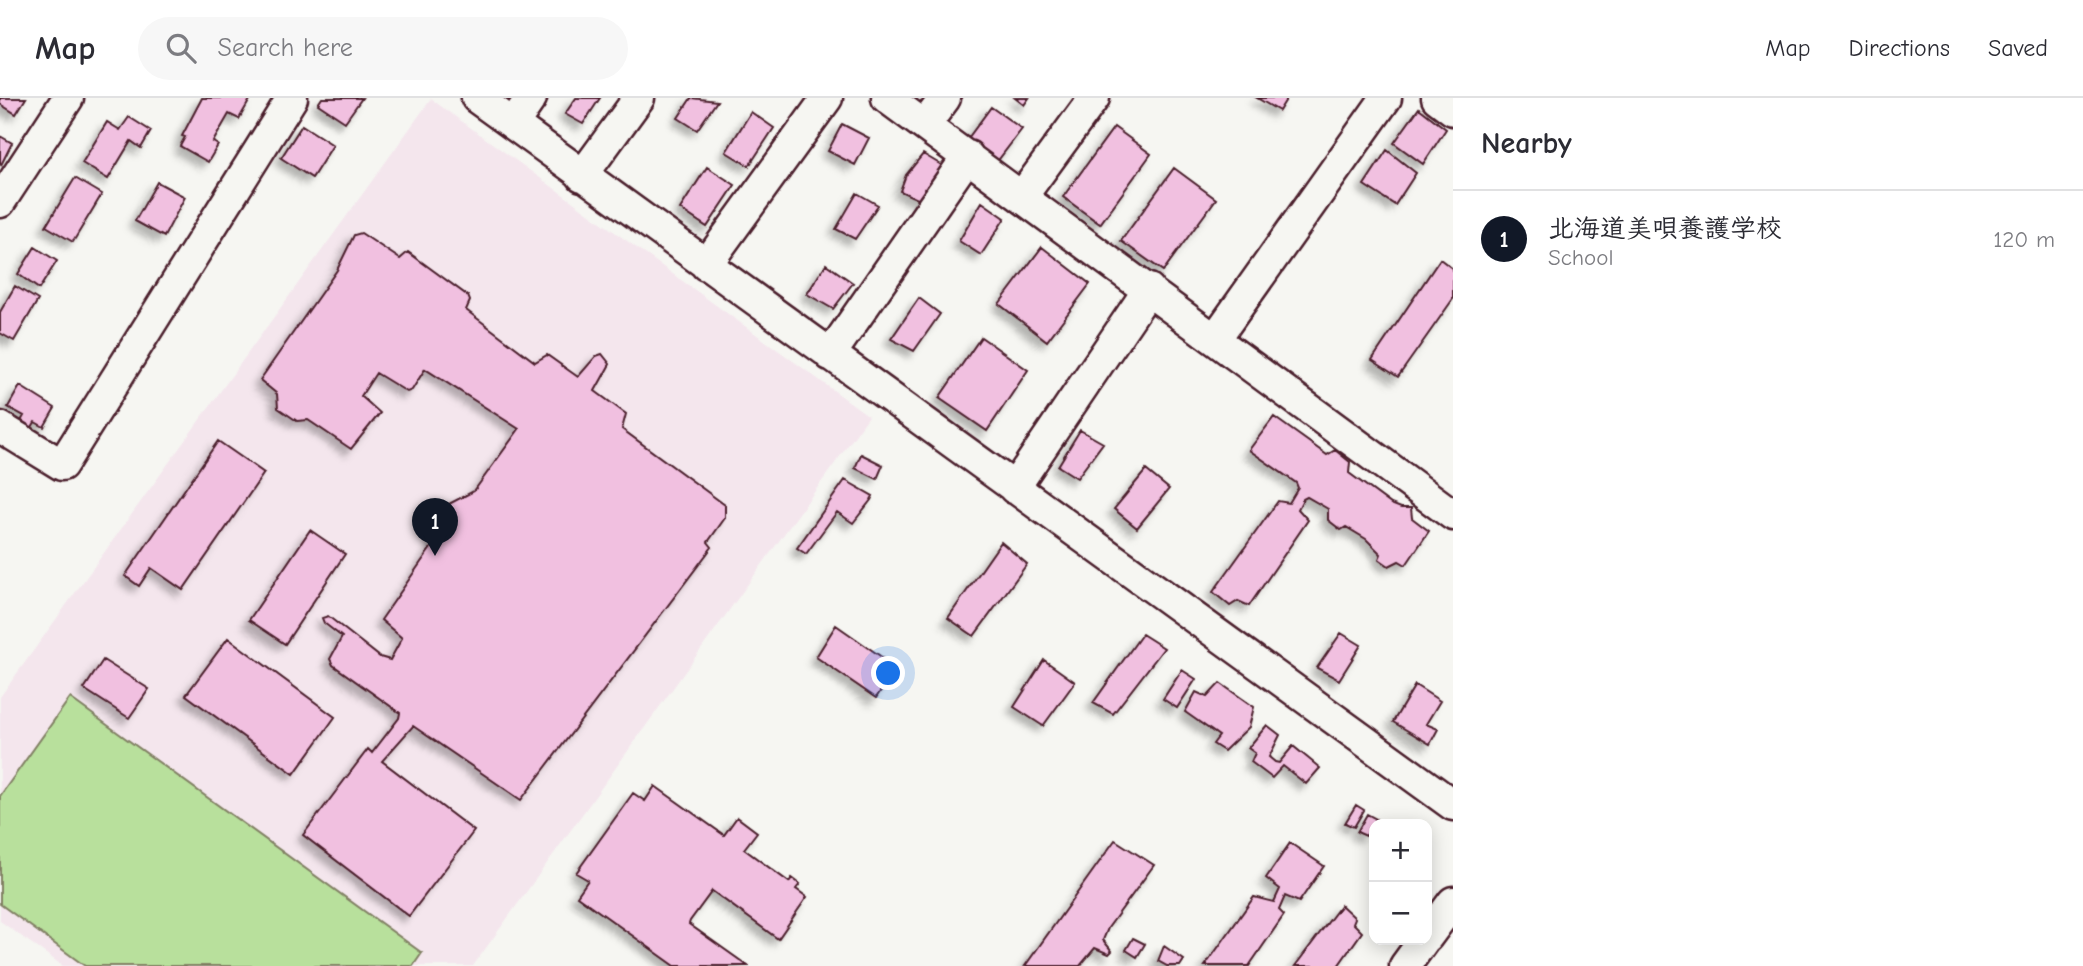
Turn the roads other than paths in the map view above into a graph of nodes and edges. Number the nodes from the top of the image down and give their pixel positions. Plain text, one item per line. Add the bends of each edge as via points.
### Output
1 (68, 98) edge
2 (292, 98) edge
3 (477, 98) edge
4 (531, 98) edge
5 (639, 98) edge
6 (827, 98) edge
7 (887, 98) edge
8 (945, 98) edge
9 (1094, 98) edge
10 (1386, 98) edge
11 (513, 124) junction
12 (925, 125) junction
13 (968, 156) junction
14 (582, 176) junction
15 (1023, 195) junction
16 (0, 202) edge
17 (706, 265) junction
18 (1149, 289) junction
19 (1216, 339) junction
20 (830, 355) junction
21 (0, 427) edge
22 (1014, 488) junction
23 (1453, 515) edge
24 (1453, 805) edge
25 (1453, 902) edge
26 (1432, 930) edge
27 (1421, 945) edge
28 (1405, 966) edge

1 - 16 street
2 - 21 street via 62,465
3 - 11 street
4 - 11 street
5 - 14 street
6 - 17 street
7 - 12 street
8 - 12 street
9 - 15 street
10 - 19 street
11 - 14 street
12 - 13 street
13 - 15 street
13 - 20 street
14 - 17 street
15 - 18 street
17 - 20 street
18 - 19 street
18 - 22 street
19 - 23 street
20 - 22 street
22 - 24 street
25 - 26 street
27 - 28 street

